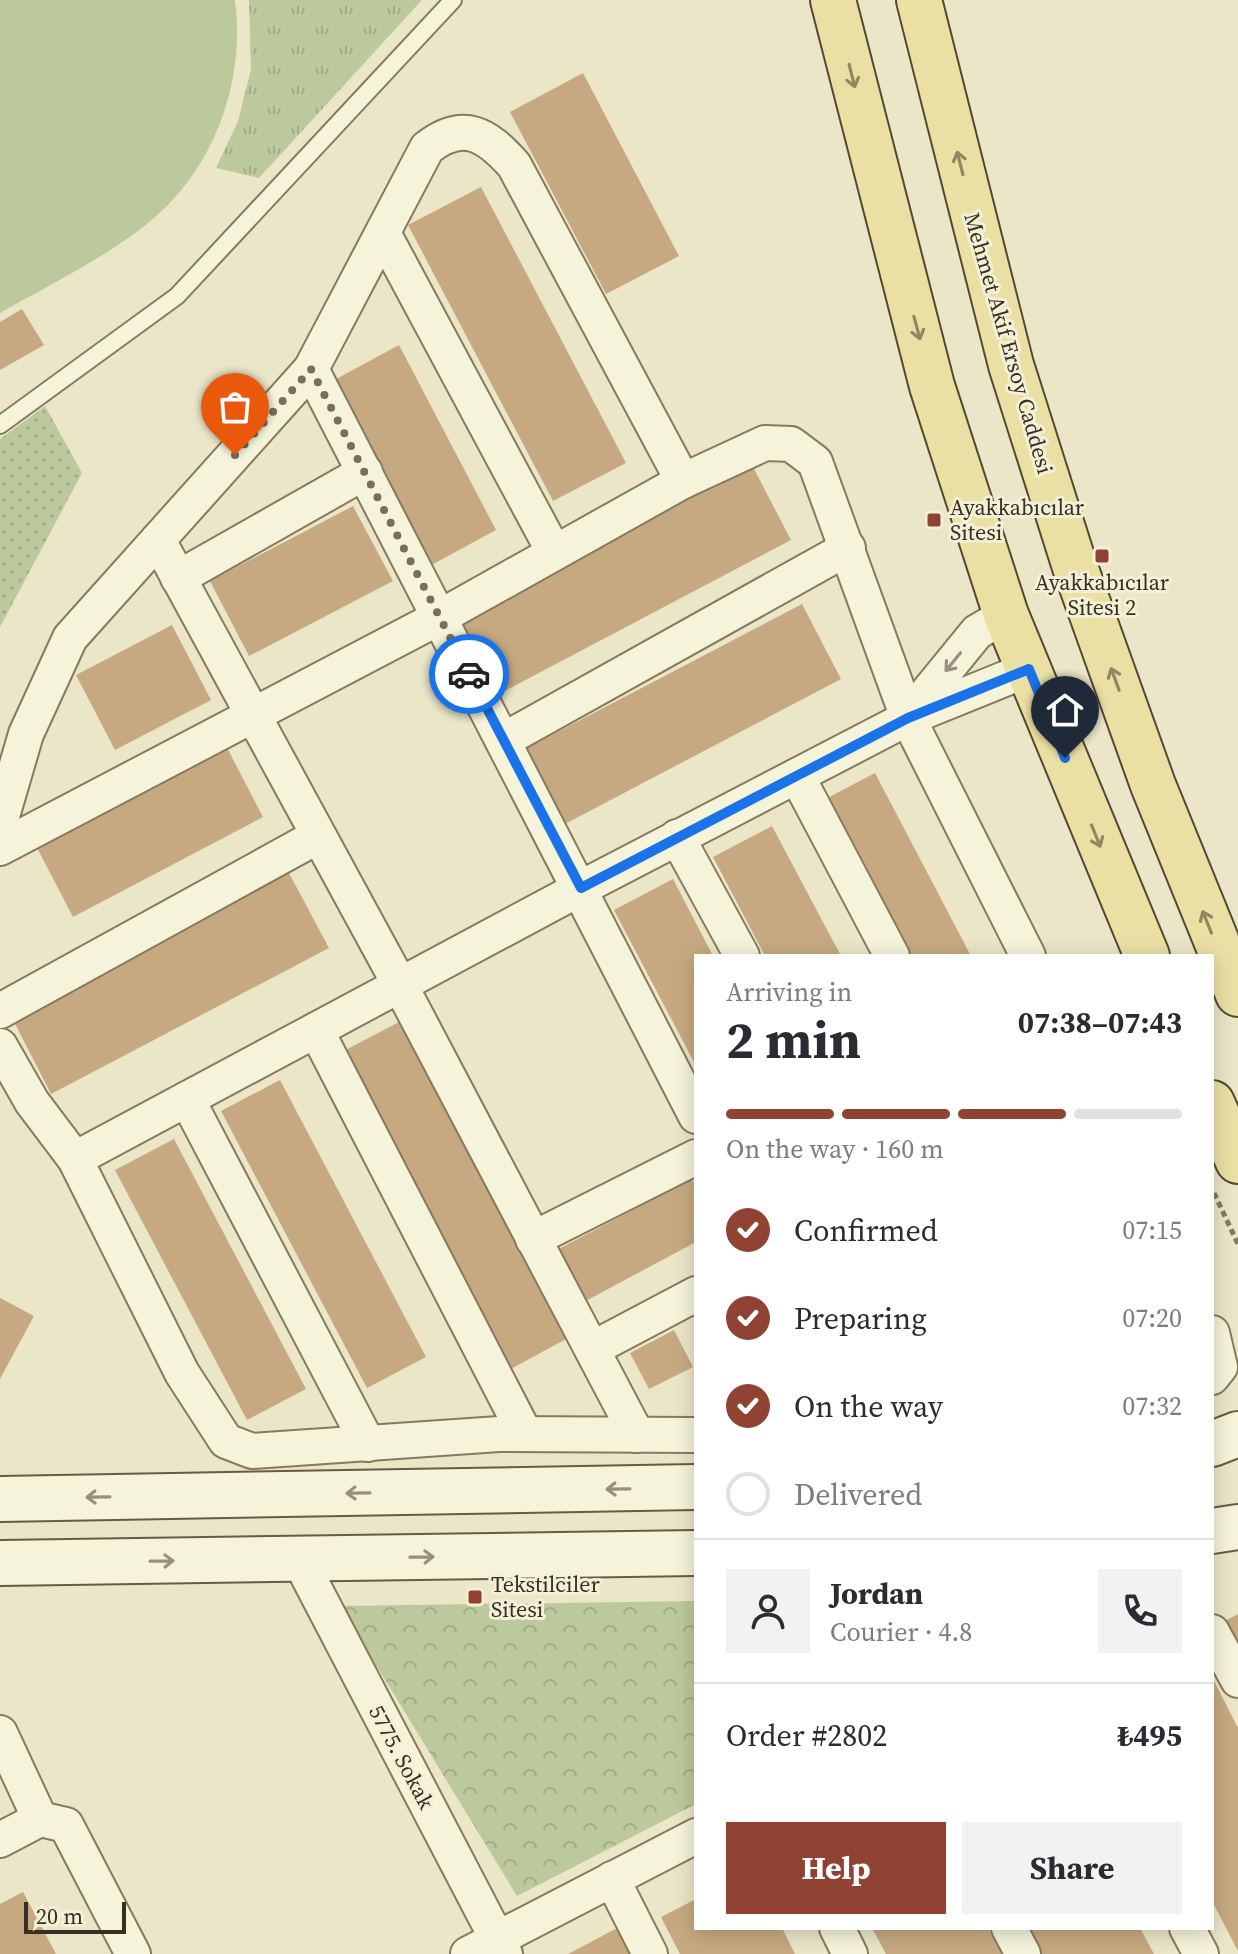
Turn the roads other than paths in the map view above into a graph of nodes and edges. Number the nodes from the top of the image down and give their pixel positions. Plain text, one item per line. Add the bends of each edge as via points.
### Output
1 (453, 0) edge
2 (833, 0) edge
3 (919, 0) edge
4 (383, 233) junction
5 (311, 369) junction
6 (0, 425) edge
7 (365, 472) junction
8 (683, 481) junction
9 (158, 540) junction
10 (848, 548) junction
11 (554, 552) junction
12 (178, 578) junction
13 (1006, 615) junction
14 (440, 617) junction
15 (1029, 669) junction
16 (253, 714) junction
17 (908, 718) junction
18 (504, 740) junction
19 (797, 776) junction
20 (0, 823) edge
21 (318, 836) junction
22 (677, 837) junction
23 (0, 848) edge
24 (581, 888) junction
25 (741, 954) edge
26 (891, 954) edge
27 (1027, 954) edge
28 (1146, 954) edge
29 (400, 985) junction
30 (1238, 994) edge
31 (0, 1011) edge
32 (316, 1030) junction
33 (0, 1046) edge
34 (187, 1099) junction
35 (1214, 1107) edge
36 (694, 1112) edge
37 (694, 1158) edge
38 (75, 1159) junction
39 (1238, 1161) edge
40 (533, 1239) junction
41 (694, 1295) edge
42 (1214, 1342) edge
43 (592, 1349) junction
44 (1214, 1374) edge
45 (525, 1434) junction
46 (1238, 1434) edge
47 (637, 1435) junction
48 (694, 1435) edge
49 (1214, 1443) edge
50 (368, 1444) junction
51 (694, 1487) edge
52 (0, 1499) edge
53 (1238, 1527) edge
54 (1214, 1531) edge
55 (694, 1553) edge
56 (299, 1559) junction
57 (0, 1563) edge
58 (1214, 1636) edge
59 (1238, 1680) edge
60 (0, 1733) edge
61 (40, 1819) junction
62 (694, 1837) edge
63 (0, 1840) edge
64 (612, 1879) junction
65 (838, 1930) edge
66 (1010, 1930) edge
67 (1188, 1930) edge
68 (490, 1949) edge
69 (133, 1954) edge
70 (650, 1954) edge
71 (850, 1954) edge
72 (1023, 1954) edge
73 (1201, 1954) edge

1 - 6 lane via 177,296
2 -> 13 main road via 932,386
30 -> 3 main road, Mehmet Akif Ersoy Caddesi via 1153,785 1075,567 1011,365
4 - 5 street
4 - 8 street via 415,167 443,135 475,132 496,145 514,165
4 - 11 street
5 - 7 street
5 - 9 street
7 - 12 street
7 - 14 street
8 - 10 street via 765,443 791,444 815,462
8 - 11 street
9 - 12 street
9 - 20 street via 70,638 26,734
10 - 17 street
10 - 18 street
11 - 14 street
12 - 16 street
13 - 15 main road
13 -> 17 street via 977,632
14 - 16 street
14 - 18 street
15 - 17 street
15 -> 28 main road
16 - 21 street
16 - 23 street
17 - 19 street
17 - 27 street
18 - 24 street
19 - 22 street
19 - 26 street
21 - 29 street
21 - 31 street
22 - 24 street
22 - 25 street
24 - 29 street
24 - 36 street
29 - 32 street
29 - 40 street
32 - 34 street
32 - 45 street
33 - 38 street via 32,1102
34 - 38 street
34 - 50 street
35 - 39 main road
37 - 40 street
38 - 50 street via 182,1373 226,1441 252,1451
40 - 43 street
41 - 43 street
42 - 44 street via 1220,1367
43 - 47 street
45 - 47 street
45 - 50 street
46 - 49 main road
47 - 48 street
51 -> 52 main road
53 - 54 main road
56 -> 55 main road
57 -> 56 main road
56 - 68 street, 5775. Sokak
58 - 59 street
60 - 61 street
61 - 63 street
61 - 69 street via 66,1825
62 - 64 street
64 - 68 street
64 - 70 street
65 - 71 street
66 - 72 street
67 - 73 street

